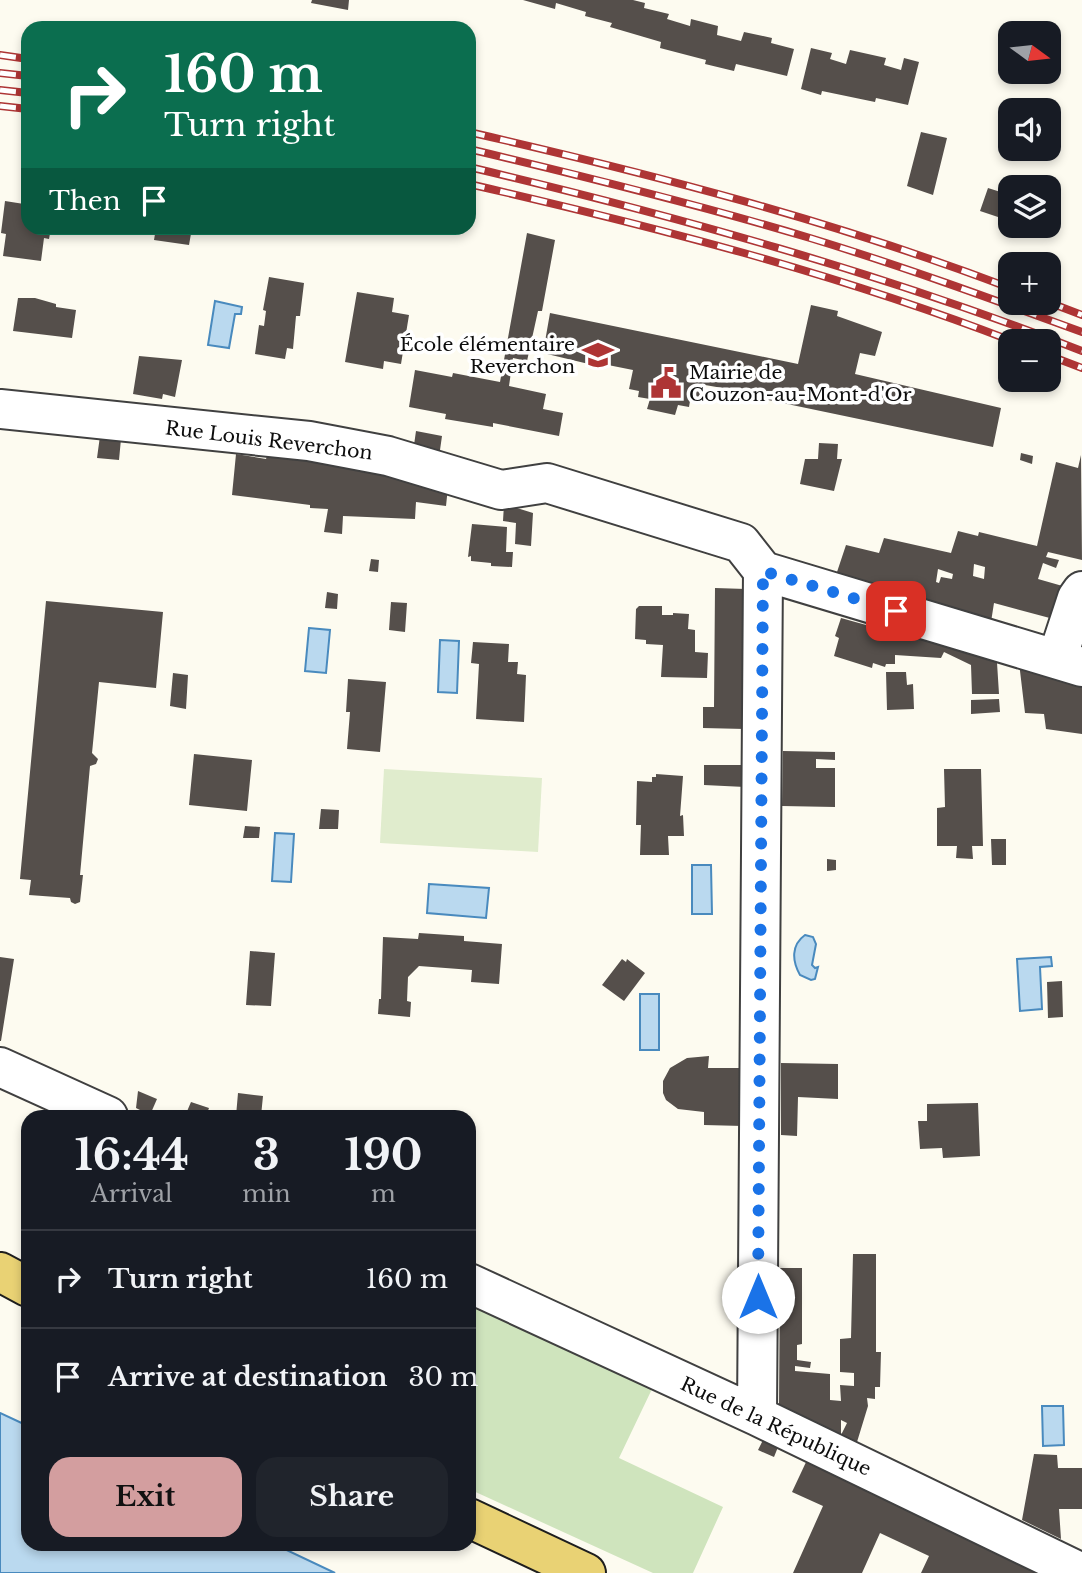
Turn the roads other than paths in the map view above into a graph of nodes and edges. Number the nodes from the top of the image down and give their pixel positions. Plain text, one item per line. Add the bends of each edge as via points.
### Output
1 (0, 409) edge
2 (763, 571) junction
3 (1082, 592) edge
4 (1069, 663) edge
5 (0, 1067) edge
6 (95, 1110) edge
7 (0, 1272) edge
8 (21, 1283) edge
9 (476, 1286) edge
10 (757, 1416) junction
11 (476, 1521) edge
12 (586, 1573) edge
13 (1082, 1573) edge

1 - 2 street, Rue Louis Reverchon via 309,441 388,456 500,490 547,483 741,543
2 - 4 street
2 - 10 street
3 - 4 street via 1077,598
5 - 6 street
7 - 8 main road
9 - 10 street, Rue de la République
10 - 13 street, Rue de la République
11 - 12 main road

